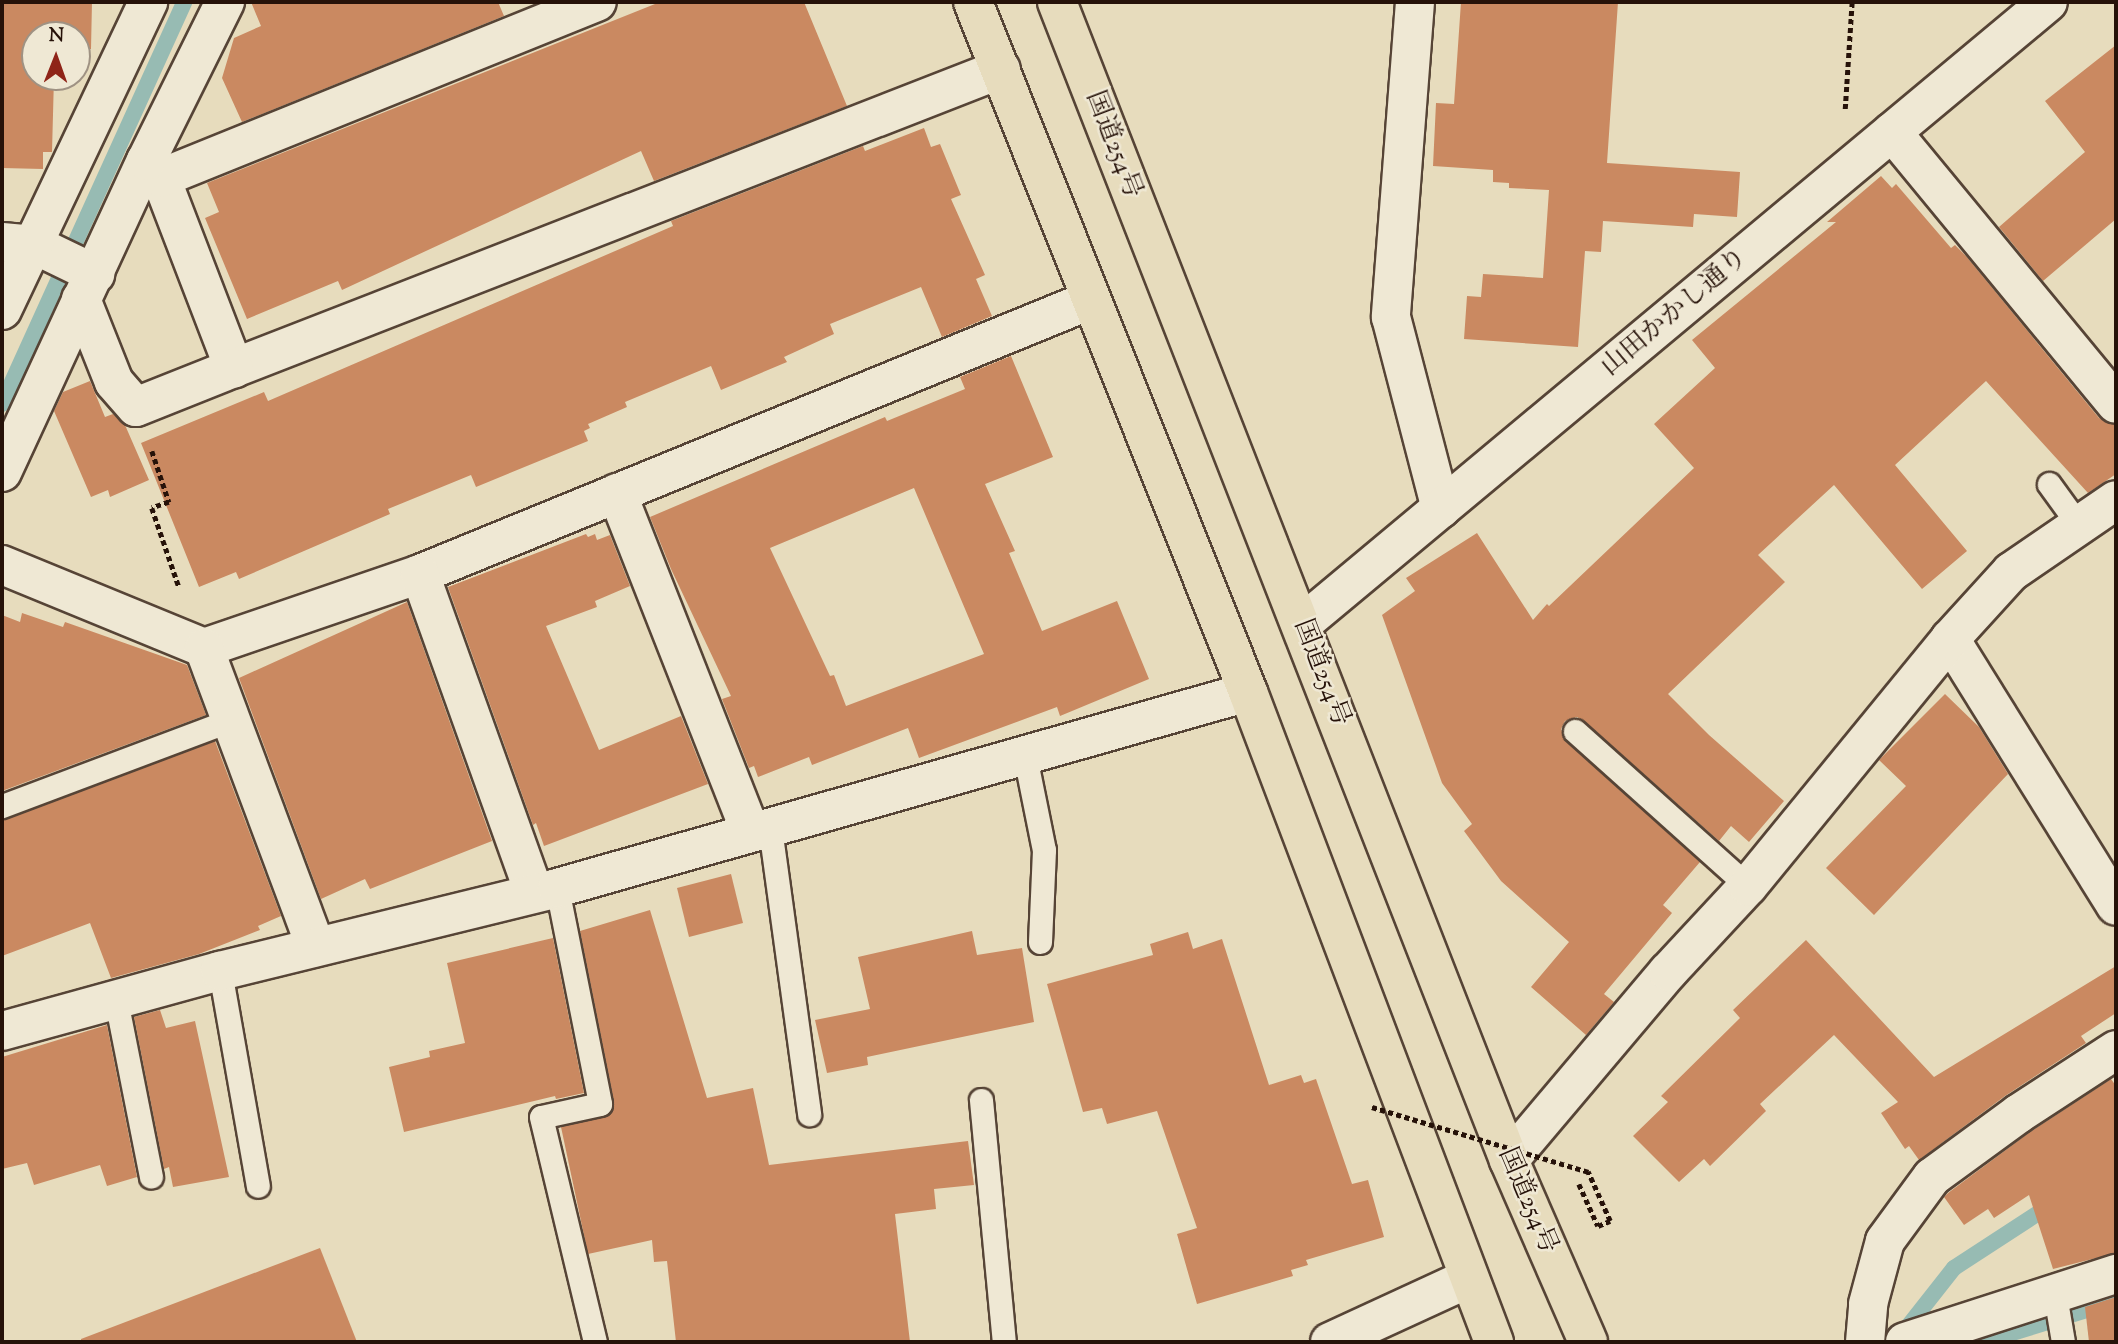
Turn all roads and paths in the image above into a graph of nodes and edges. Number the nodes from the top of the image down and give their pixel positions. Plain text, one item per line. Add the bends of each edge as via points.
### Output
1 (148, 2) edge
2 (225, 2) edge
3 (597, 2) edge
4 (973, 2) edge
5 (1057, 2) edge
6 (1415, 2) edge
7 (1852, 2) edge
8 (2048, 2) edge
9 (1001, 69) junction
10 (1892, 132) junction
11 (154, 169) junction
12 (1840, 175) junction
13 (58, 264) edge
14 (1090, 300) junction
15 (2, 310) edge
16 (234, 368) junction
17 (2116, 404) edge
18 (136, 407) junction
19 (2, 472) edge
20 (2049, 484) dead end
21 (617, 493) junction
22 (2116, 500) edge
23 (1441, 509) junction
24 (2078, 524) junction
25 (2, 565) edge
26 (421, 574) junction
27 (1302, 624) junction
28 (161, 631) junction
29 (1950, 639) junction
30 (204, 648) junction
31 (1248, 692) junction
32 (231, 720) junction
33 (1575, 731) dead end
34 (1025, 756) junction
35 (2, 806) edge
36 (760, 831) junction
37 (1748, 886) junction
38 (546, 890) junction
39 (2116, 906) edge
40 (1040, 942) dead end
41 (316, 947) junction
42 (220, 971) junction
43 (116, 1000) junction
44 (2, 1031) edge
45 (2116, 1050) edge
46 (981, 1100) dead end
47 (1372, 1107) dead end
48 (809, 1114) dead end
49 (1509, 1160) junction
50 (151, 1177) dead end
51 (1579, 1184) dead end
52 (258, 1186) dead end
53 (2116, 1274) edge
54 (1469, 1278) junction
55 (2055, 1294) junction
56 (1493, 1339) edge
57 (595, 1342) edge
58 (1004, 1342) edge
59 (1330, 1342) edge
60 (1588, 1342) edge
61 (1865, 1342) edge
62 (1905, 1342) edge
63 (2063, 1342) edge

1 - 13 street
2 - 11 street
3 - 11 street
4 - 9 highway
5 - 27 highway, 国道254号
6 - 23 street via 1391,317
7 - 12 path
8 - 10 street, 山田かかし通り
9 - 14 highway
9 - 16 street
10 - 12 street, 山田かかし通り
10 - 17 street
11 - 13 street
11 - 16 street
12 - 23 street, 山田かかし通り
13 - 15 street
13 - 18 street via 114,382
13 - 19 street
14 - 21 street
14 - 31 highway
16 - 18 street
18 - 28 path via 169,502 152,508 180,588
20 - 24 lane
21 - 26 street
21 - 36 street
22 - 24 street
23 - 27 street, 山田かかし通り
24 - 29 street via 2011,572
25 - 28 street
26 - 30 street
26 - 38 street
27 - 49 highway, 国道254号
28 - 30 street
29 - 37 street
29 - 39 street
30 - 32 street
31 - 34 street
31 - 54 highway
32 - 35 lane
32 - 41 street
33 - 37 lane
34 - 36 street
34 - 40 lane via 1044,850
36 - 38 street
36 - 48 lane
37 - 49 street via 1668,972
38 - 41 street
38 - 57 lane via 600,1104 541,1117
41 - 42 street
42 - 43 street
42 - 52 lane
43 - 44 street
43 - 50 lane
45 - 61 street via 1932,1177 1885,1241 1868,1304
46 - 58 lane
47 - 51 path, bridge via 1588,1172 1610,1221 1598,1226
49 - 60 highway, 国道254号
53 - 55 street
54 - 56 highway
54 - 59 street
55 - 62 street
55 - 63 lane

